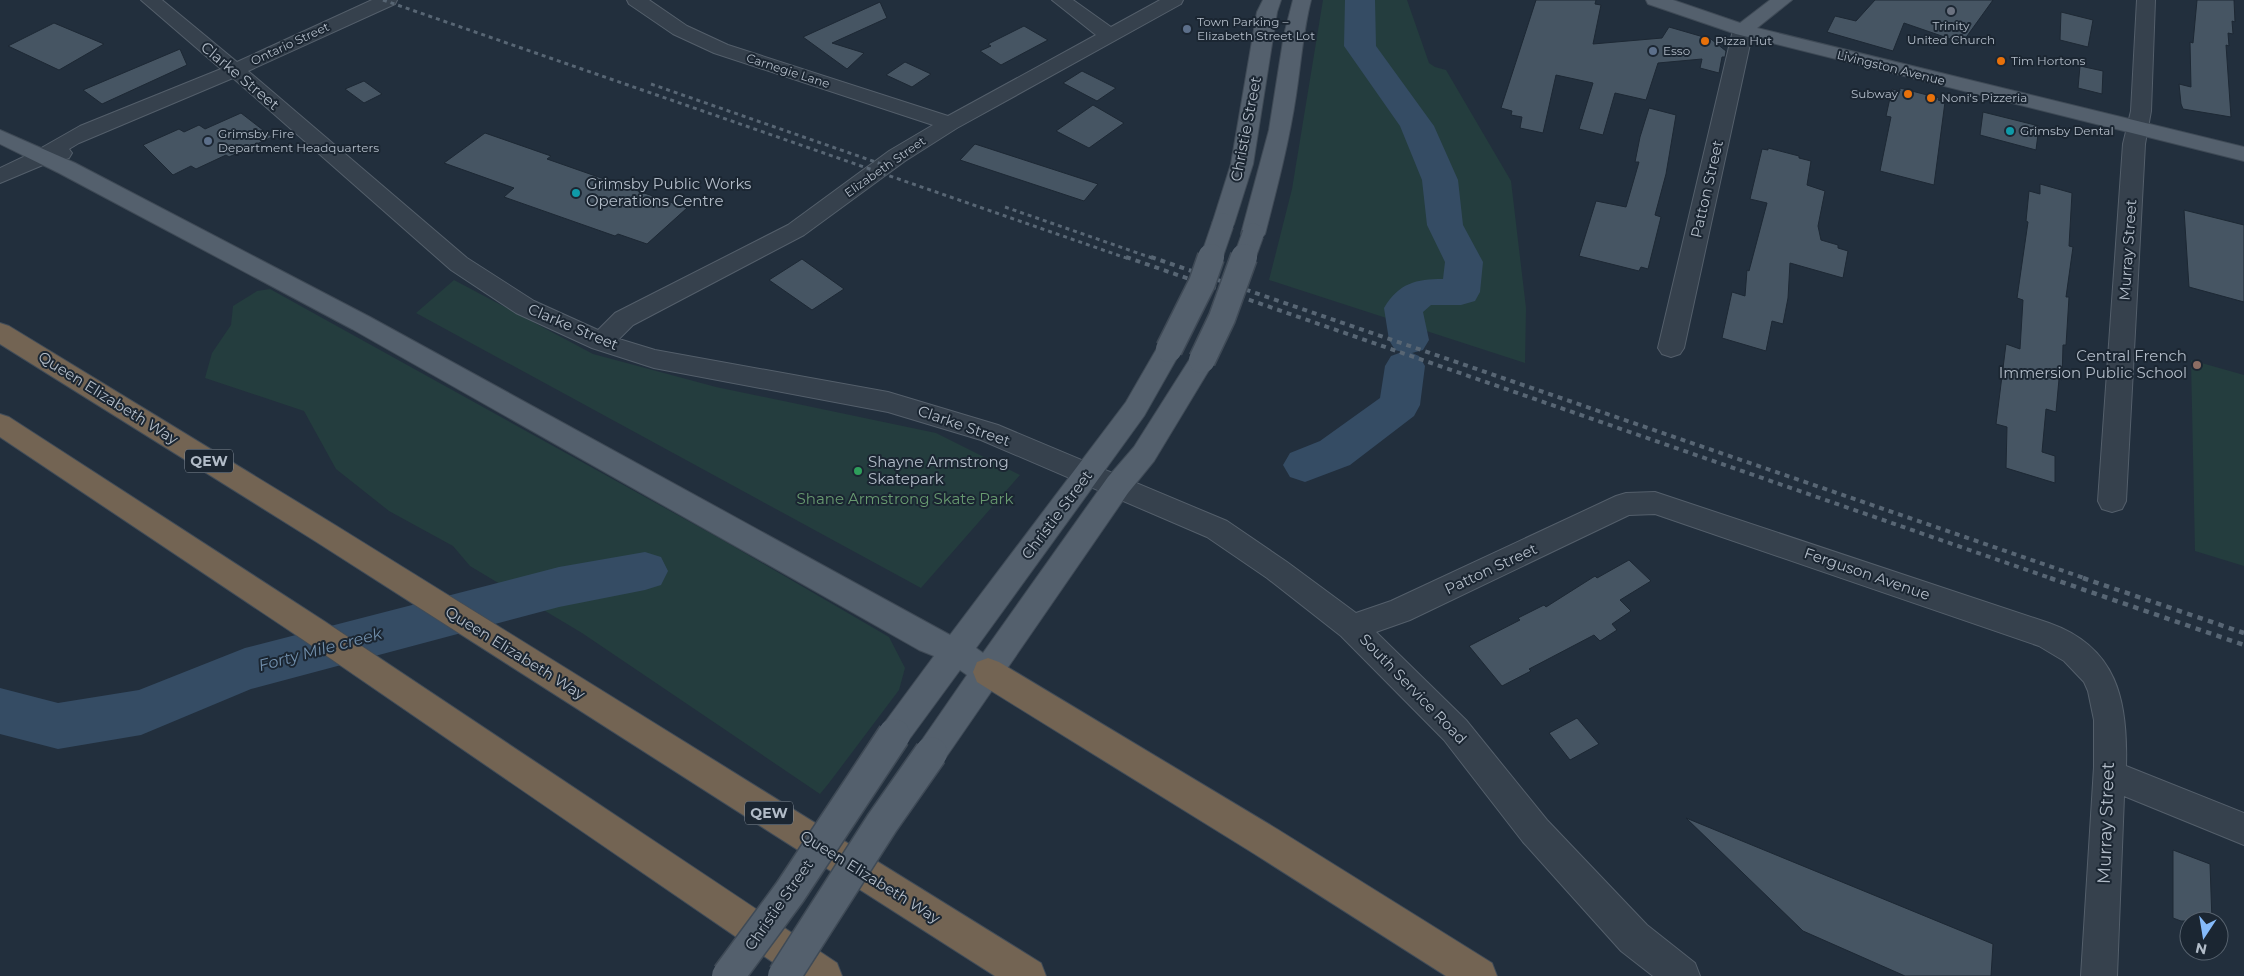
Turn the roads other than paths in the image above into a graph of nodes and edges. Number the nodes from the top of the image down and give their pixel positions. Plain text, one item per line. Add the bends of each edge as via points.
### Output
1 (150, 0) edge
2 (388, 0) edge
3 (636, 0) edge
4 (1062, 0) edge
5 (1174, 0) edge
6 (1272, 0) edge
7 (1302, 0) edge
8 (1654, 0) edge
9 (1783, 0) edge
10 (2146, 0) edge
11 (1743, 30) junction
12 (1109, 36) junction
13 (233, 70) junction
14 (950, 124) junction
15 (2139, 128) junction
16 (0, 136) edge
17 (2244, 154) edge
18 (44, 156) junction
19 (0, 176) edge
20 (0, 332) edge
21 (601, 342) junction
22 (1671, 348) dead end
23 (0, 424) edge
24 (1088, 473) junction
25 (1118, 485) junction
26 (2112, 501) dead end
27 (1626, 504) joint
28 (1352, 627) junction
29 (955, 651) junction
30 (988, 672) junction
31 (2095, 672) joint
32 (2109, 774) junction
33 (2244, 829) edge
34 (728, 976) edge
35 (784, 976) edge
36 (824, 976) edge
37 (1028, 976) edge
38 (1480, 976) edge
39 (1682, 976) edge
40 (2099, 976) edge

1 - 13 street, Clarke Street
2 - 13 street, Ontario Street
3 - 14 street, Carnegie Lane via 680,30 721,49
4 - 12 street
5 - 12 street, Elizabeth Street
6 - 24 main road, Christie Street, bridge via 1267,12 1242,164 1202,283 1136,409
7 - 25 main road, Christie Street, bridge via 1272,166 1253,234 1222,318 1202,360 1144,454
8 - 11 main road, Livingston Avenue
9 - 11 main road
10 - 15 street, Murray Street
11 - 15 main road, Livingston Avenue
11 - 22 street, Patton Street
12 - 14 street, Elizabeth Street
13 - 18 street, Ontario Street via 114,130 64,152
13 - 21 street, Clarke Street via 459,264 525,307
14 - 21 street, Elizabeth Street via 897,156 796,230 624,319
15 - 17 main road, Livingston Avenue
15 - 26 street, Murray Street via 2134,144
16 - 18 main road
18 - 19 street, Ontario Street
18 - 29 main road via 361,323 921,636
20 - 37 highway, Queen Elizabeth Way / QEW
21 - 24 street, Clarke Street via 654,359 888,402 989,432
23 - 36 highway via 313,630
24 - 25 street, South Service Road
24 - 29 main road, Christie Street
25 - 28 street, South Service Road via 1217,529
25 - 30 main road, Christie Street
27 - 28 street, Patton Street via 1400,612
27 - 31 street, Ferguson Avenue via 1655,503 2050,636 2080,654
28 - 39 street, South Service Road via 1456,730 1535,831 1634,938
29 - 30 main road
29 - 34 main road, Christie Street, bridge via 894,735 790,892
30 - 35 main road, Christie Street, bridge via 882,823
30 - 38 highway
31 - 32 street, Murray Street via 2104,690 2108,715
32 - 33 street
32 - 40 street, Murray Street

